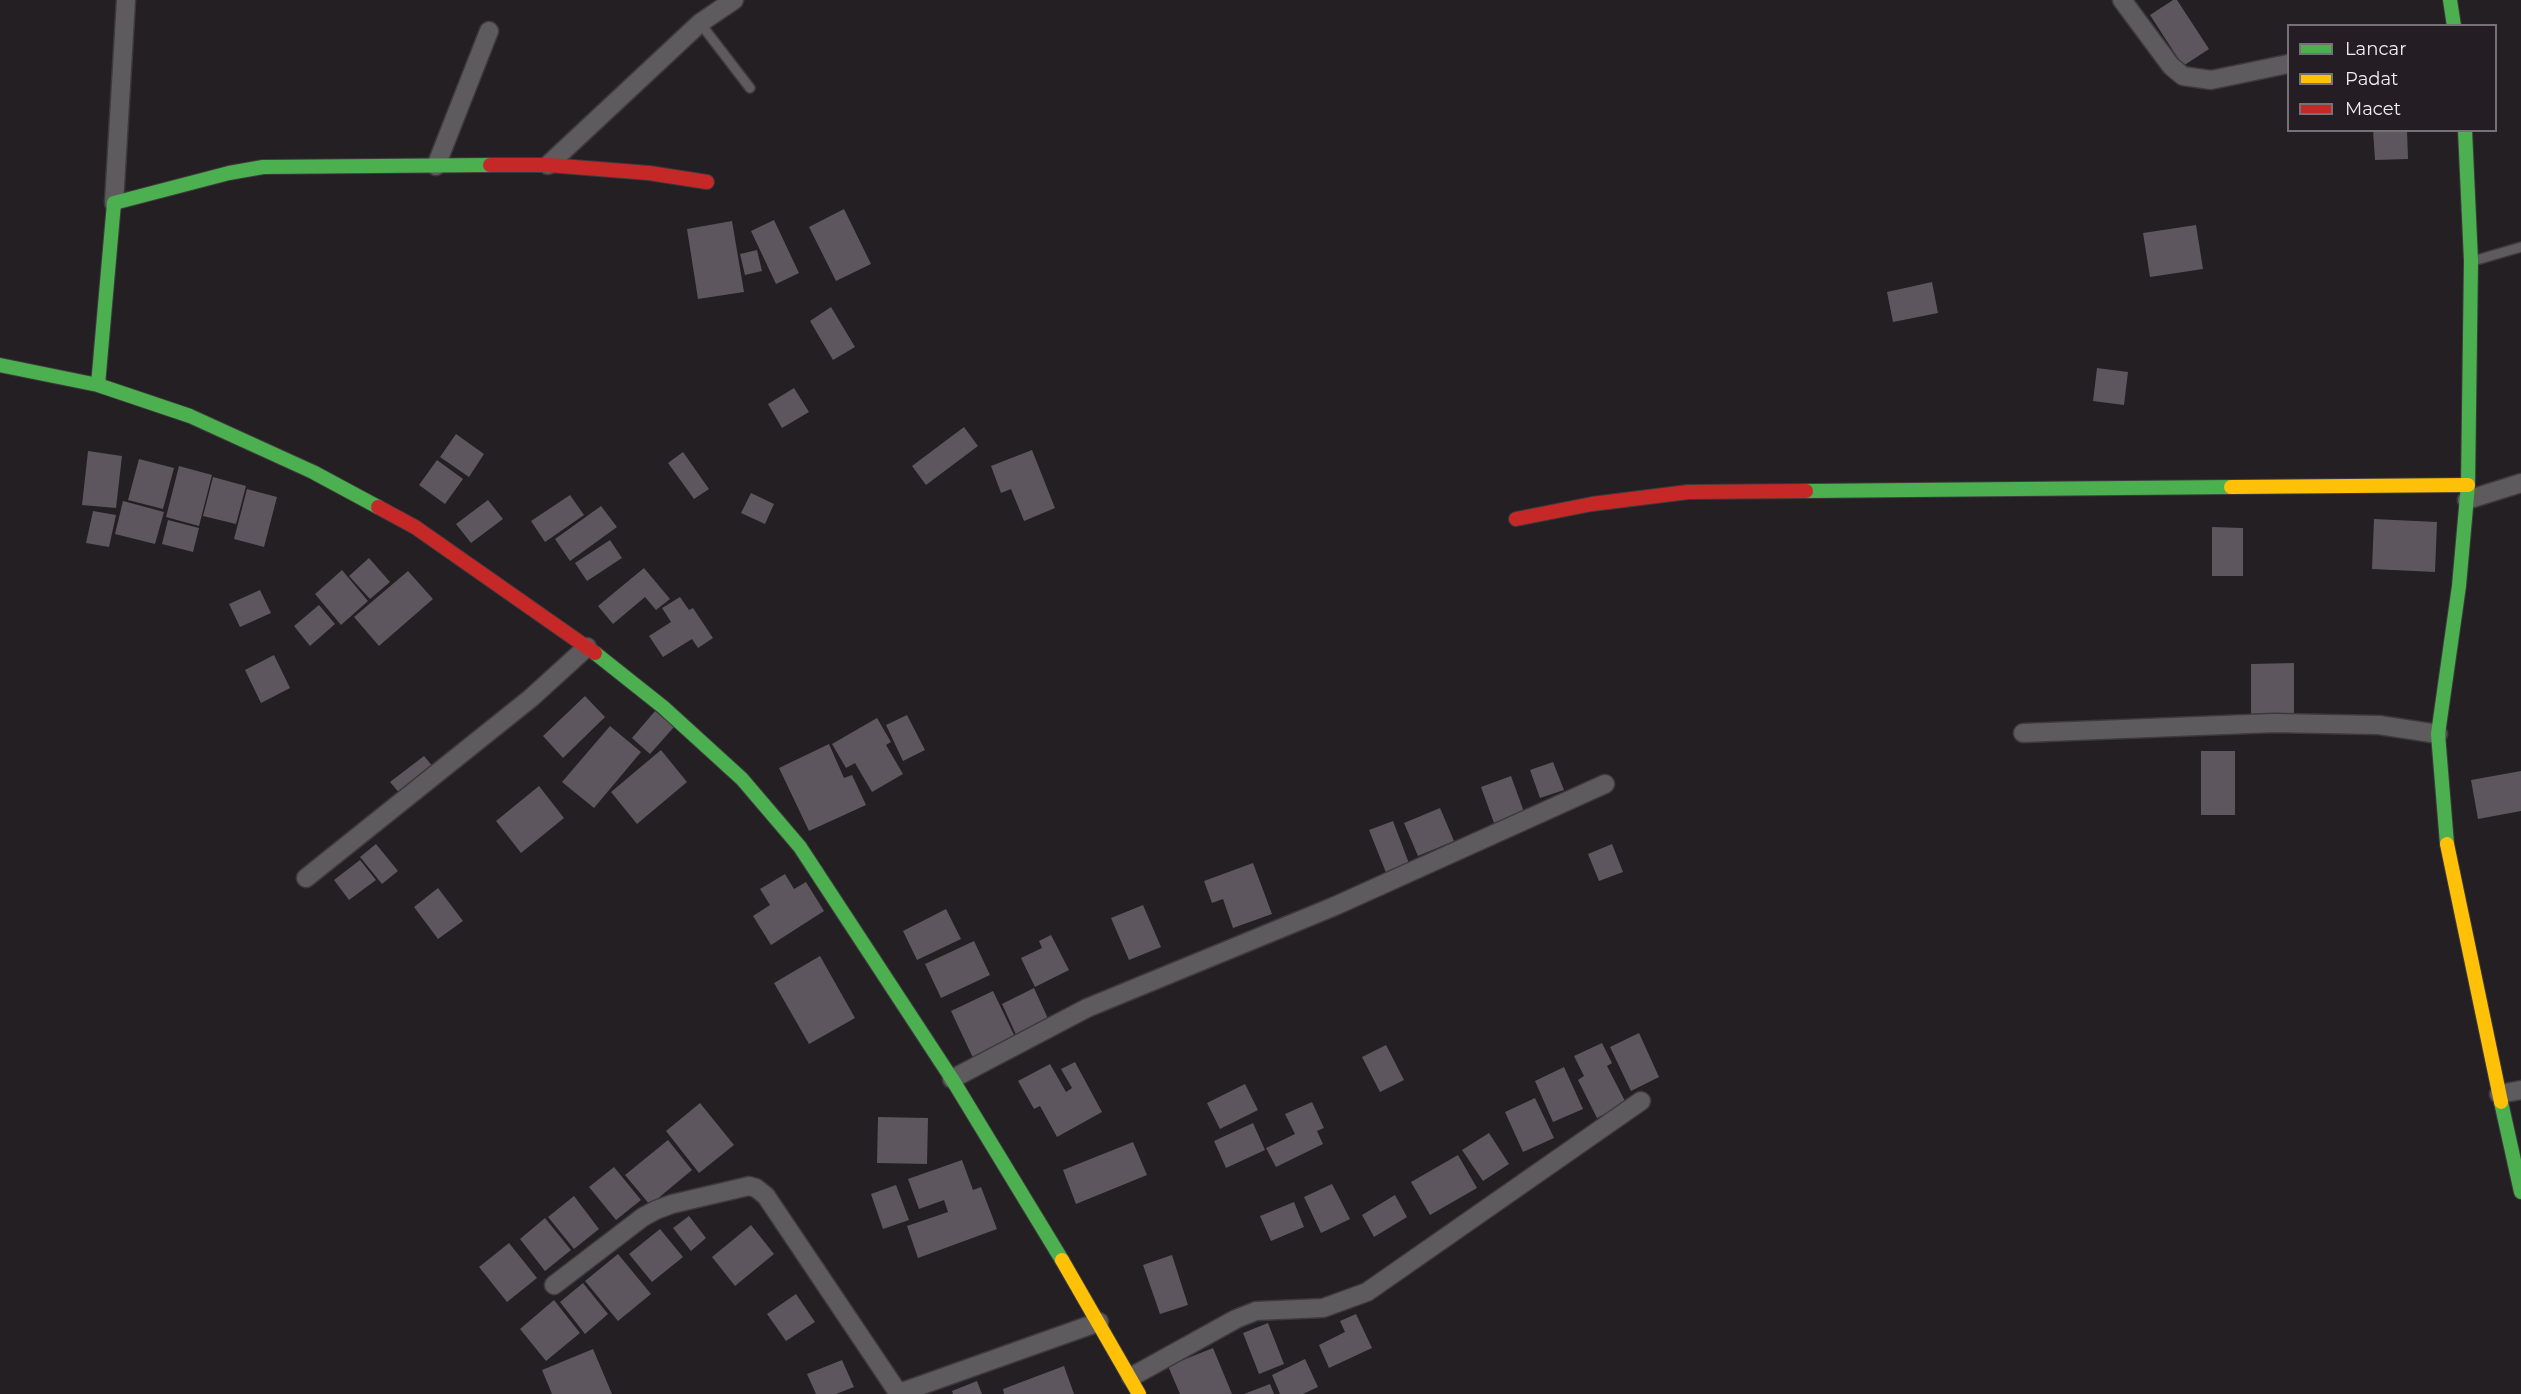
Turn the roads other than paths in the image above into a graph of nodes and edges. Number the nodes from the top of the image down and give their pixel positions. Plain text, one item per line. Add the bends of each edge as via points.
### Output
1 (126, 0) edge
2 (734, 0) edge
3 (2122, 0) edge
4 (2450, 0) edge
5 (700, 23) junction
6 (2454, 24) edge
7 (489, 31) dead end
8 (2287, 64) edge
9 (750, 88) dead end
10 (2465, 132) edge
11 (548, 165) junction
12 (436, 166) junction
13 (707, 182) dead end
14 (114, 203) junction
15 (2521, 247) edge
16 (2471, 261) junction
17 (0, 365) edge
18 (98, 385) junction
19 (2521, 483) edge
20 (2467, 492) junction
21 (1516, 519) dead end
22 (587, 647) junction
23 (2023, 733) dead end
24 (2438, 734) junction
25 (1605, 784) dead end
26 (306, 878) dead end
27 (952, 1079) junction
28 (2521, 1090) edge
29 (2499, 1094) junction
30 (1641, 1101) dead end
31 (2521, 1192) edge
32 (554, 1286) dead end
33 (1099, 1322) junction
34 (1131, 1377) junction
35 (1139, 1394) edge

1 - 14 street
2 - 5 street
3 - 8 street via 2171,66 2183,76 2211,80
4 - 6 street
5 - 9 lane
5 - 11 street
7 - 12 street
10 - 16 street
11 - 12 street
11 - 13 street
12 - 14 street via 263,167
14 - 18 street
15 - 16 lane
16 - 20 street
17 - 18 street
18 - 22 street via 190,416 313,472 415,526
19 - 20 street
20 - 21 street via 1688,492 1592,504
20 - 24 street via 2459,586
22 - 26 street via 531,698
22 - 27 street via 663,707 742,779 800,847
23 - 24 street via 2274,723 2379,725
24 - 29 street via 2445,835
25 - 27 street via 1335,906 1088,1008
27 - 33 street
28 - 29 street
29 - 31 street
30 - 34 street via 1367,1292 1323,1308 1256,1311
32 - 33 street via 656,1210 749,1186 765,1196 897,1391
33 - 34 street
34 - 35 street

